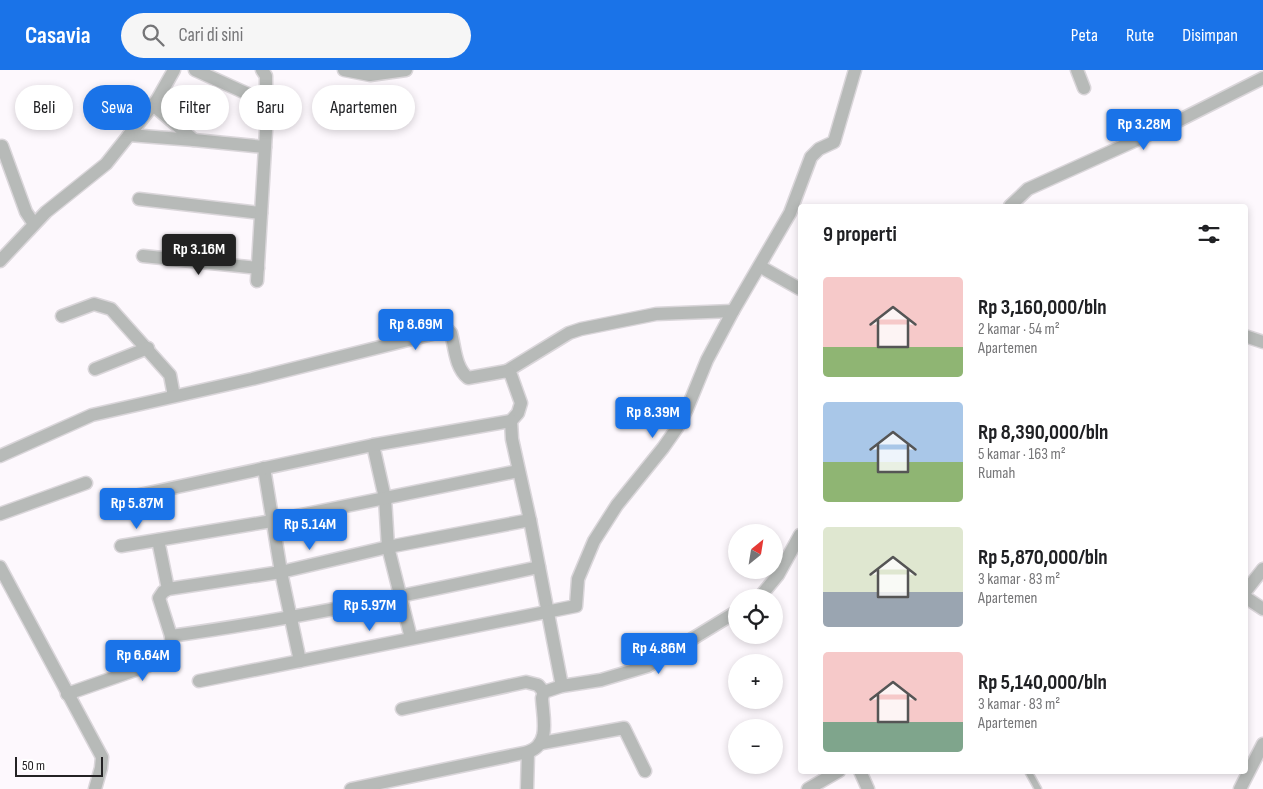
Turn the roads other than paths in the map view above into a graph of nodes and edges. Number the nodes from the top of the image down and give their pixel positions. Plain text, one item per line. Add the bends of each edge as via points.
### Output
1 (174, 70) edge
2 (195, 70) edge
3 (262, 70) edge
4 (344, 70) edge
5 (406, 70) edge
6 (855, 70) edge
7 (1077, 70) edge
8 (1263, 78) edge
9 (1084, 88) dead end
10 (239, 90) edge
11 (153, 105) junction
12 (129, 135) junction
13 (194, 140) junction
14 (2, 146) dead end
15 (265, 147) junction
16 (139, 200) dead end
17 (1012, 204) edge
18 (261, 213) junction
19 (34, 224) junction
20 (143, 256) dead end
21 (0, 261) edge
22 (761, 266) junction
23 (258, 268) junction
24 (257, 281) dead end
25 (798, 288) edge
26 (732, 311) junction
27 (62, 316) dead end
28 (1248, 337) edge
29 (1263, 342) edge
30 (148, 348) junction
31 (95, 369) dead end
32 (507, 371) junction
33 (174, 396) junction
34 (511, 422) junction
35 (374, 445) junction
36 (0, 456) edge
37 (264, 468) junction
38 (518, 471) junction
39 (86, 483) dead end
40 (385, 498) junction
41 (116, 500) dead end
42 (0, 514) edge
43 (530, 520) junction
44 (272, 521) junction
45 (798, 539) edge
46 (158, 540) junction
47 (121, 546) dead end
48 (388, 547) junction
49 (0, 567) edge
50 (539, 567) junction
51 (1263, 569) edge
52 (281, 572) junction
53 (1248, 588) edge
54 (766, 589) edge
55 (168, 590) junction
56 (400, 597) junction
57 (1248, 599) edge
58 (1263, 609) edge
59 (546, 611) junction
60 (292, 617) junction
61 (728, 617) edge
62 (171, 636) junction
63 (411, 638) junction
64 (300, 661) junction
65 (198, 681) dead end
66 (562, 686) junction
67 (544, 692) junction
68 (67, 694) junction
69 (402, 709) dead end
70 (542, 743) junction
71 (1263, 744) edge
72 (528, 752) junction
73 (645, 771) dead end
74 (1248, 773) edge
75 (834, 774) edge
76 (861, 774) edge
77 (1030, 774) edge
78 (1248, 774) edge
79 (95, 789) edge
80 (351, 789) edge
81 (527, 789) edge
82 (808, 789) edge
83 (868, 789) edge
84 (1038, 789) edge
85 (1240, 789) edge

1 - 11 street
2 - 10 street
3 - 15 street via 266,76
4 - 5 street via 370,75
6 - 22 street via 834,142 811,157 790,212
7 - 9 street
8 - 17 street via 1172,124 1028,189
11 - 12 street
11 - 13 street
12 - 13 street
12 - 19 street via 106,164
13 - 15 street
14 - 19 street via 26,212
15 - 18 street
16 - 18 street
18 - 23 street
19 - 21 street
20 - 23 street
22 - 25 street
22 - 26 street
23 - 24 street
26 - 32 street via 656,314 581,329
26 - 59 street via 677,428 617,505 594,542 578,579 578,604 572,608
27 - 30 street via 94,304 112,309
28 - 29 street
30 - 31 street
30 - 33 street via 170,375
32 - 33 street via 468,378 459,368 451,333 444,330
32 - 34 street via 521,404
33 - 36 street via 92,415
34 - 35 street
34 - 38 street
35 - 37 street
35 - 40 street
37 - 41 street
37 - 44 street
38 - 40 street
38 - 43 street
39 - 42 street
40 - 44 street
40 - 48 street
43 - 48 street
43 - 50 street
44 - 46 street
44 - 52 street
45 - 54 street
46 - 47 street
46 - 55 street
48 - 52 street
48 - 56 street
49 - 68 street
50 - 56 street
50 - 59 street
51 - 53 street
52 - 55 street
52 - 60 street
55 - 62 street via 160,598
56 - 60 street
56 - 63 street
57 - 58 street
59 - 63 street
59 - 66 street
60 - 62 street
60 - 64 street
61 - 66 street via 648,666 601,680
62 - 68 street via 172,653 167,659
63 - 64 street
64 - 65 street
66 - 67 street
67 - 69 street via 538,685 526,682
67 - 70 street
68 - 79 street via 102,757
70 - 72 street
70 - 73 street via 624,728
71 - 74 street
72 - 80 street
72 - 81 street
75 - 82 street
76 - 83 street
77 - 84 lane
78 - 85 street

